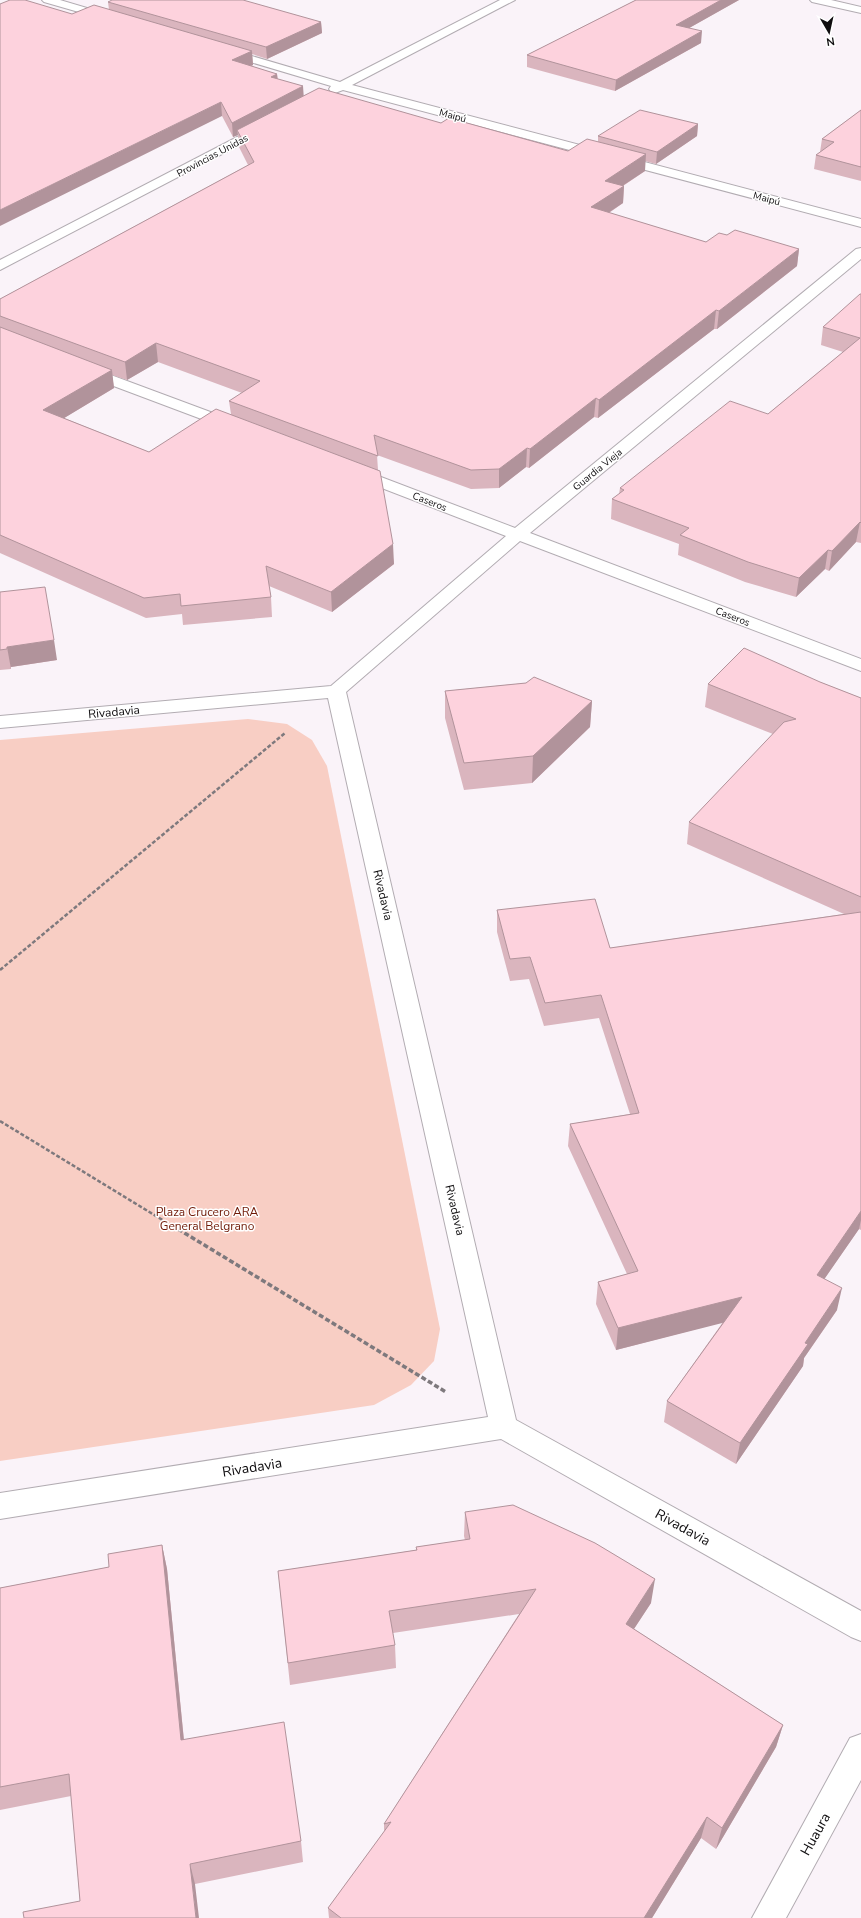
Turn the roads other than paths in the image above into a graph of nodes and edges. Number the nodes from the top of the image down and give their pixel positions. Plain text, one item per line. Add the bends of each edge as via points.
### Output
1 (48, 0) edge
2 (509, 0) edge
3 (816, 0) edge
4 (861, 10) edge
5 (123, 22) edge
6 (214, 48) edge
7 (342, 86) junction
8 (321, 97) edge
9 (272, 123) edge
10 (861, 223) edge
11 (861, 252) edge
12 (0, 266) edge
13 (67, 363) edge
14 (252, 433) edge
15 (340, 467) edge
16 (518, 534) junction
17 (861, 665) edge
18 (336, 691) junction
19 (0, 722) edge
20 (504, 1427) junction
21 (0, 1506) edge
22 (861, 1627) edge
23 (861, 1749) edge
24 (768, 1918) edge

1 - 5 street
2 - 7 street
3 - 4 street
6 - 7 street, Maipú
7 - 8 street
7 - 10 street, Maipú
9 - 12 street, Provincias Unidas
11 - 16 street, Guardia Vieja
13 - 14 street
15 - 16 street, Caseros
16 - 17 street, Caseros
16 - 18 street, Guardia Vieja
18 - 19 street, Rivadavia
18 - 20 street, Rivadavia
20 - 21 street, Rivadavia
20 - 22 street, Rivadavia
23 - 24 street, Huaura

